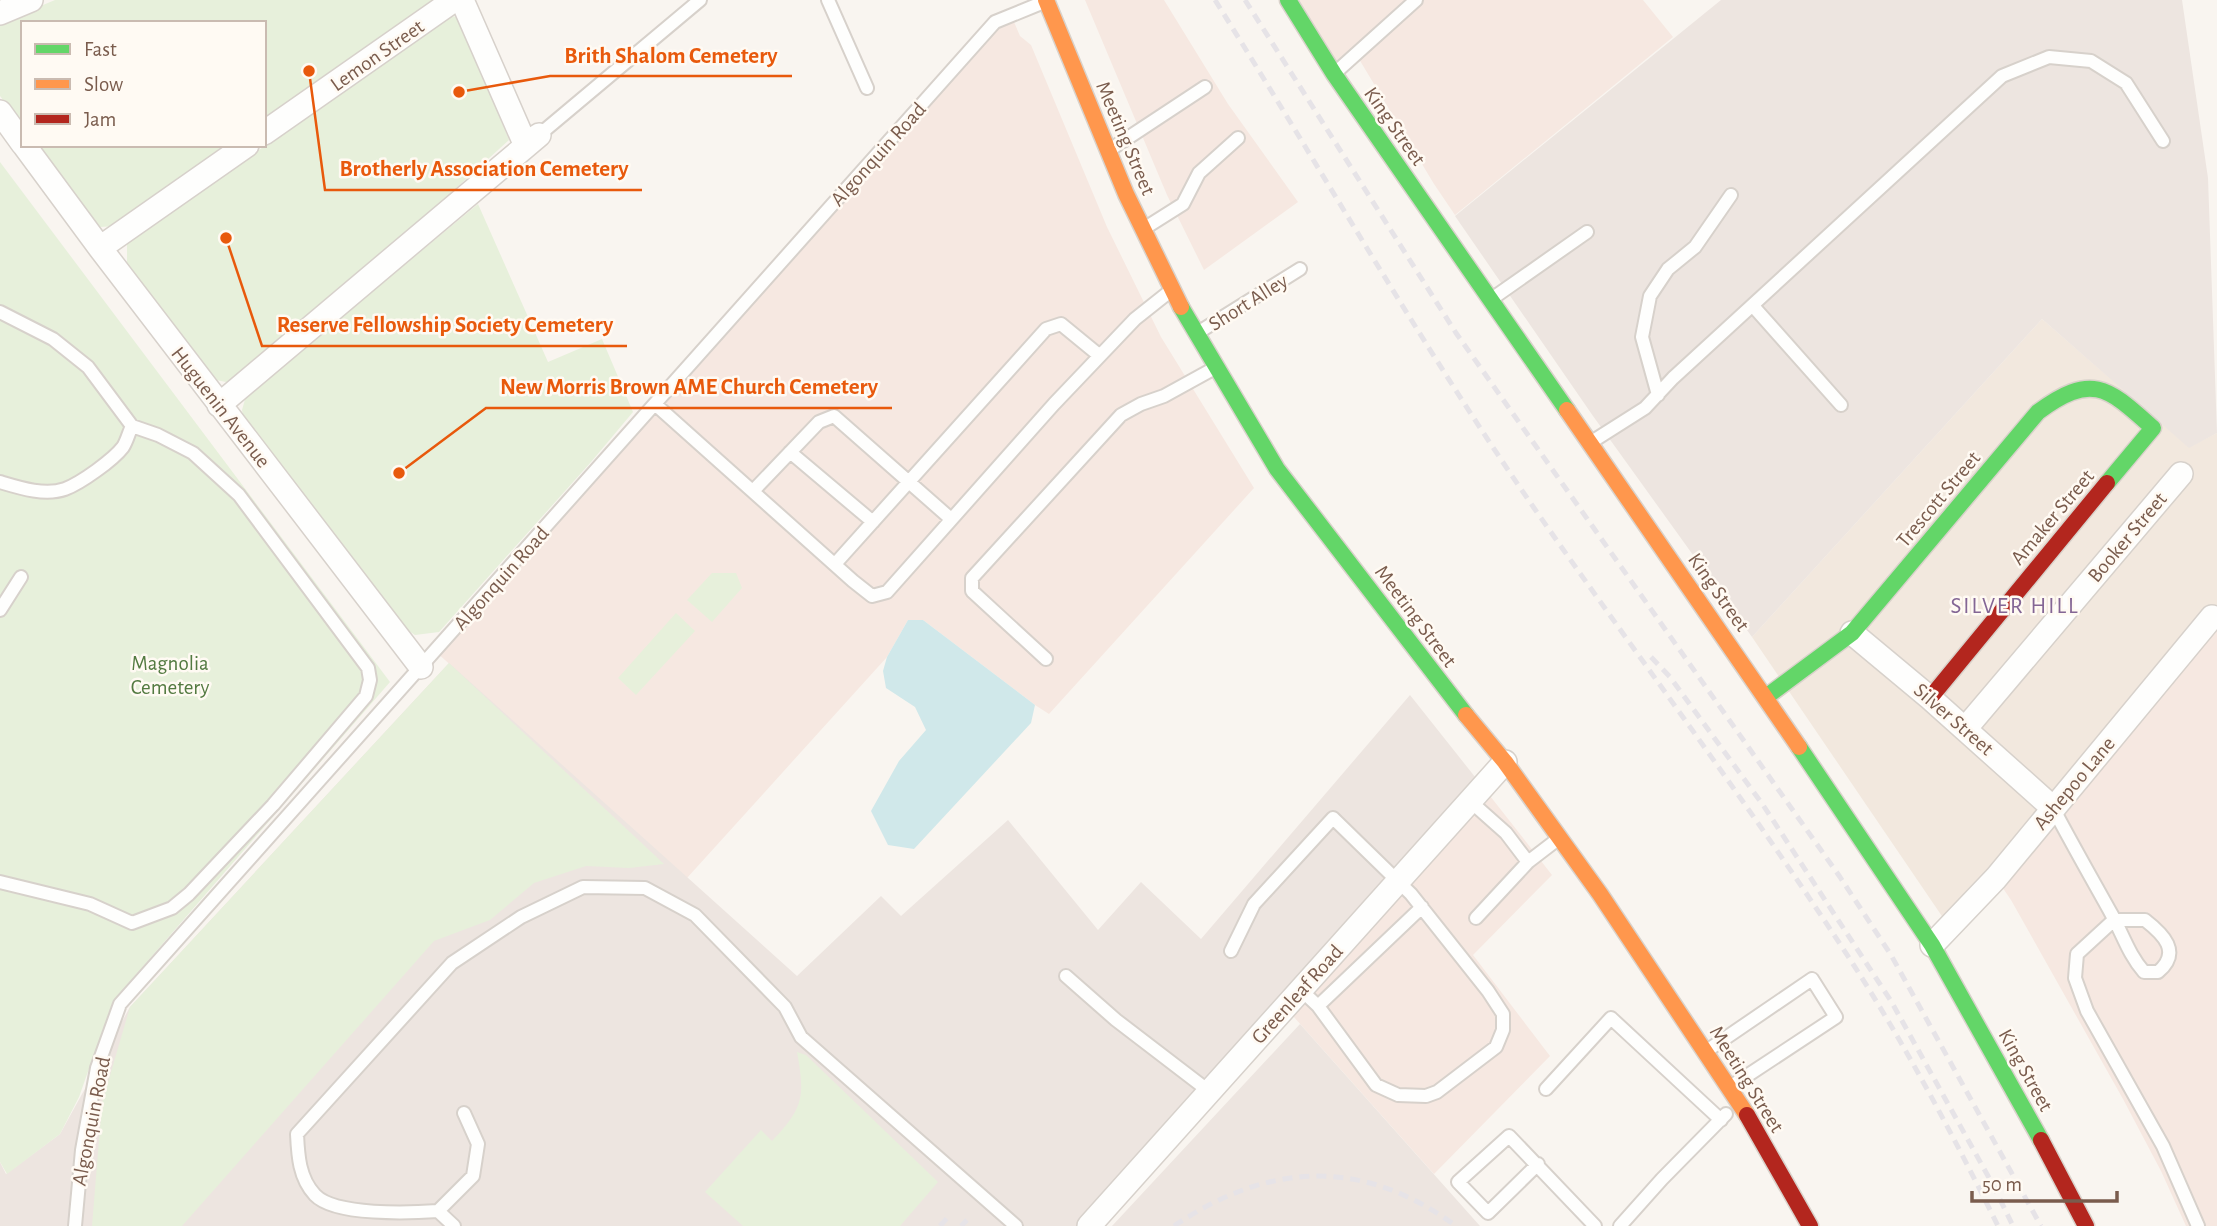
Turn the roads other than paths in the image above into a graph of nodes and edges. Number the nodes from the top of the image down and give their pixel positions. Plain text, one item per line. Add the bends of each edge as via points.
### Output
1 (31, 0) edge
2 (454, 0) edge
3 (462, 0) edge
4 (700, 0) edge
5 (828, 0) edge
6 (1047, 0) edge
7 (1287, 0) edge
8 (1416, 0) edge
9 (0, 13) edge
10 (1334, 74) junction
11 (1205, 87) dead end
12 (867, 88) dead end
13 (0, 113) edge
14 (266, 132) edge
15 (1238, 138) dead end
16 (21, 141) edge
17 (532, 141) junction
18 (2163, 141) dead end
19 (25, 147) edge
20 (244, 147) edge
21 (1108, 151) junction
22 (1731, 195) dead end
23 (1143, 229) junction
24 (1587, 232) dead end
25 (100, 248) junction
26 (1300, 269) dead end
27 (1172, 290) junction
28 (1490, 300) junction
29 (1753, 306) junction
30 (0, 312) edge
31 (1195, 334) junction
32 (1100, 356) junction
33 (1216, 368) junction
34 (1658, 395) junction
35 (219, 405) junction
36 (656, 405) junction
37 (1841, 405) dead end
38 (132, 426) junction
39 (2153, 428) joint
40 (1590, 443) junction
41 (790, 452) junction
42 (2181, 474) dead end
43 (0, 482) edge
44 (909, 482) junction
45 (753, 491) junction
46 (951, 519) junction
47 (873, 522) junction
48 (835, 564) junction
49 (21, 577) dead end
50 (0, 610) edge
51 (2211, 617) dead end
52 (1852, 633) junction
53 (1046, 659) dead end
54 (421, 667) junction
55 (1766, 697) junction
56 (1930, 698) junction
57 (1965, 729) junction
58 (1506, 762) junction
59 (1470, 802) junction
60 (2053, 808) junction
61 (1560, 838) junction
62 (1528, 862) junction
63 (1398, 881) junction
64 (0, 882) edge
65 (1422, 907) junction
66 (1476, 918) dead end
67 (2114, 920) junction
68 (1932, 945) junction
69 (1231, 951) dead end
70 (1066, 976) dead end
71 (1301, 990) junction
72 (1318, 1006) junction
73 (1706, 1051) junction
74 (1730, 1087) junction
75 (1546, 1089) dead end
76 (1210, 1092) junction
77 (1739, 1102) junction
78 (464, 1113) dead end
79 (1721, 1120) junction
80 (1538, 1164) junction
81 (438, 1211) junction
82 (75, 1226) edge
83 (454, 1226) edge
84 (1016, 1226) edge
85 (1089, 1226) edge
86 (1595, 1226) edge
87 (1620, 1226) edge
88 (1810, 1226) edge
89 (2086, 1226) edge
90 (2197, 1226) edge

1 - 9 street
2 - 14 street, Lemon Street
3 - 17 street
4 - 17 lane
5 - 12 lane
6 - 21 main road, Meeting Street
6 - 36 lane, Algonquin Road via 995,22
7 - 10 main road, King Street
8 - 10 lane
10 - 28 main road, King Street
11 - 21 lane
13 - 16 street, Huguenin Avenue
15 - 23 lane via 1199,173 1183,204
17 - 35 street
18 - 29 lane via 2126,83 2091,61 2049,57 2002,76
19 - 25 street, Huguenin Avenue
20 - 25 street
21 - 23 main road, Meeting Street
22 - 34 lane via 1695,247 1668,269 1650,296 1642,337
23 - 27 main road, Meeting Street
24 - 28 lane
25 - 35 street, Huguenin Avenue
26 - 31 lane, Short Alley
27 - 31 main road, Meeting Street
27 - 32 lane via 1135,319
28 - 40 main road, King Street
29 - 34 lane
29 - 37 lane
30 - 38 lane via 53,339 88,367
31 - 33 main road, Meeting Street
32 - 44 lane via 1061,324 1046,329
32 - 46 lane
33 - 53 lane via 1121,415 972,578 972,592
33 - 58 main road, Meeting Street via 1277,469
34 - 40 lane
35 - 54 street, Huguenin Avenue
36 - 45 lane
36 - 54 lane, Algonquin Road
38 - 43 lane via 124,446 64,490 29,490
38 - 64 lane via 193,453 239,495 368,668 366,696 273,805 172,908 132,923 90,904
39 - 52 main road, Trescott Street via 2115,395 2101,391 2077,392 2051,402
39 - 56 main road, Amaker Street
40 - 55 main road, King Street
41 - 44 lane via 819,422 834,416
41 - 45 lane
41 - 47 lane
42 - 57 street, Booker Street
44 - 46 lane
44 - 47 lane
45 - 48 lane
46 - 48 lane via 887,592 872,596
47 - 48 lane
49 - 50 lane
51 - 60 street, Ashepoo Lane
52 - 55 main road, Trescott Street
52 - 56 street, Silver Street
54 - 82 lane, Algonquin Road via 120,1004 97,1068 82,1150
55 - 68 main road, King Street
56 - 57 street, Silver Street
57 - 60 street, Silver Street
58 - 59 street, Greenleaf Road
58 - 61 main road, Meeting Street
59 - 62 lane via 1506,833
59 - 63 street, Greenleaf Road
60 - 67 lane
60 - 68 street, Ashepoo Lane via 1977,900
61 - 62 lane
61 - 73 main road, Meeting Street
62 - 66 lane
63 - 65 lane
63 - 69 lane via 1333,818 1254,904
63 - 71 street, Greenleaf Road
65 - 72 lane
65 - 72 lane via 1503,1014 1496,1047 1437,1092 1398,1095 1376,1085
67 - 67 lane via 2144,972 2164,967 2169,959 2164,936 2145,920
67 - 90 lane via 2077,954 2075,978 2087,1011 2163,1146
68 - 89 main road, King Street
70 - 76 lane
71 - 72 lane
71 - 76 street, Greenleaf Road
73 - 74 main road, Meeting Street
73 - 74 lane via 1812,979 1836,1017
74 - 77 main road, Meeting Street
75 - 79 lane via 1611,1018
76 - 85 street, Greenleaf Road
77 - 79 lane
77 - 88 main road, Meeting Street
78 - 81 lane via 478,1144 473,1176
79 - 87 lane
80 - 80 lane via 1488,1213 1458,1182 1509,1136
80 - 86 lane
81 - 83 lane
81 - 84 lane via 396,1214 338,1206 316,1196 299,1166 297,1133 452,963 521,917 583,887 645,888 695,915 785,1007 801,1037

